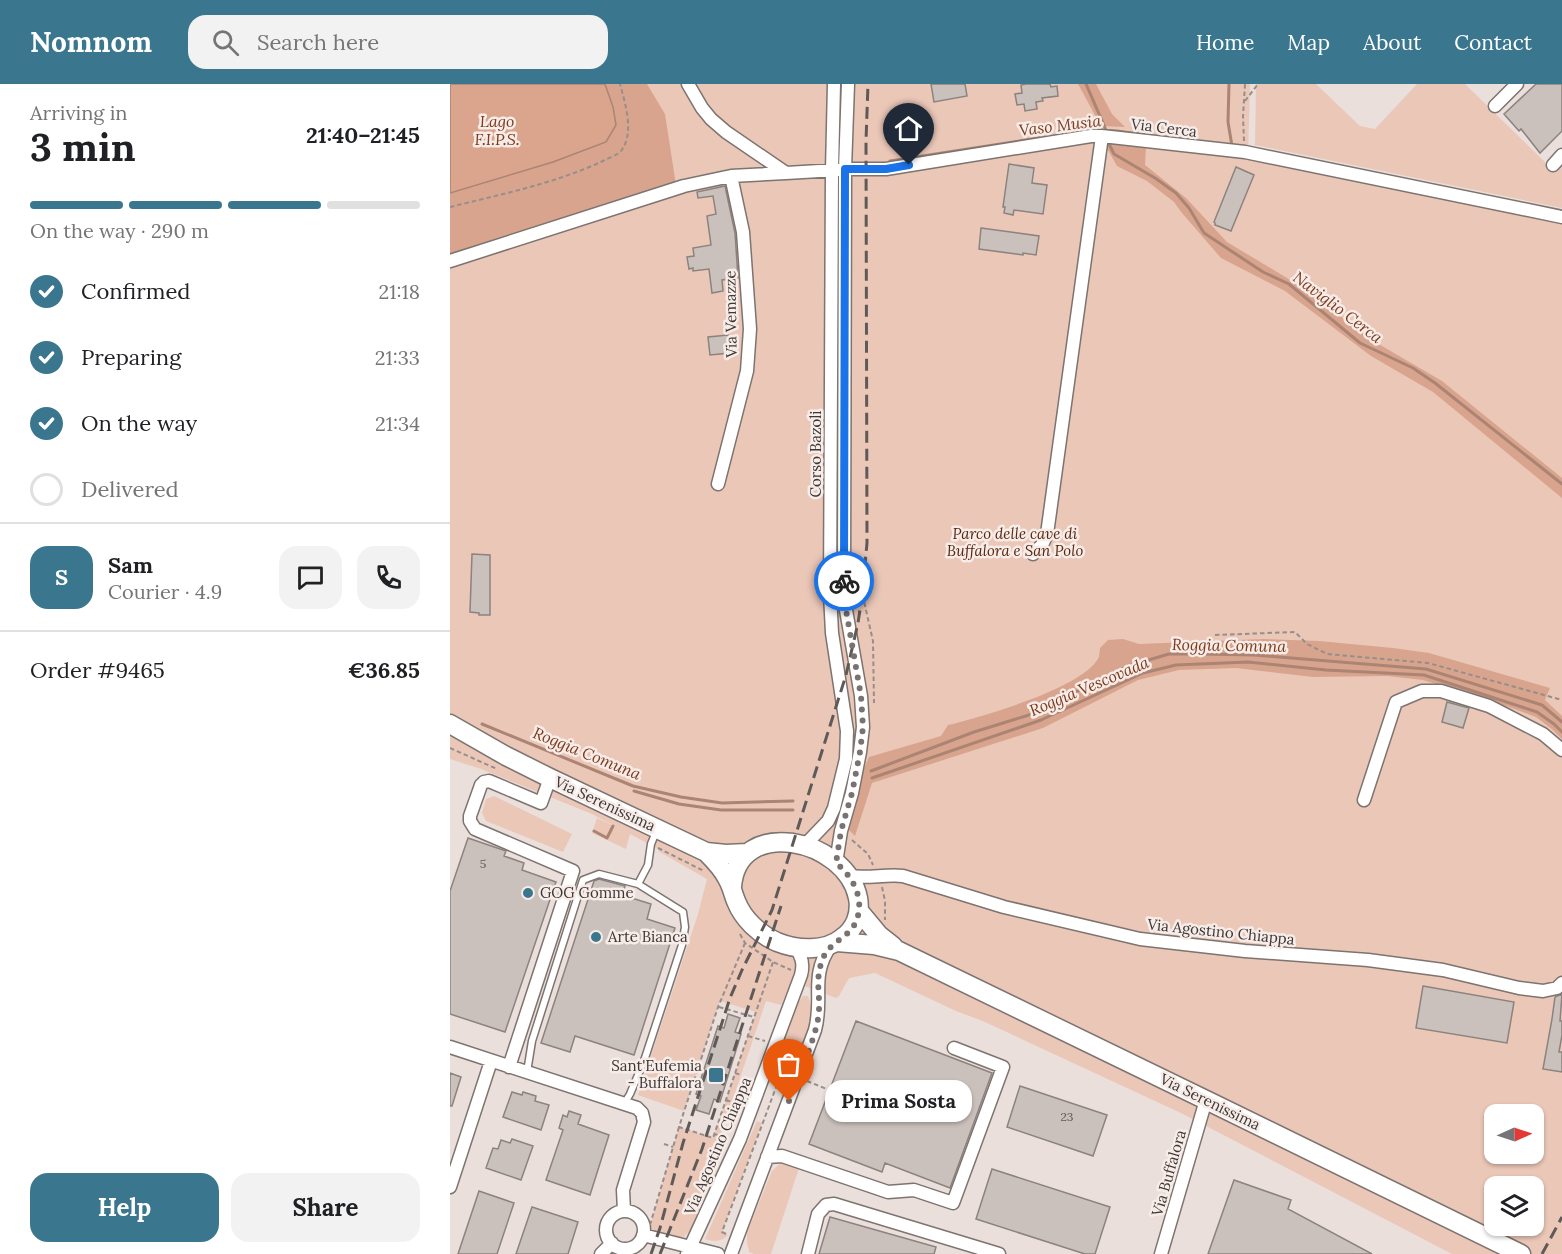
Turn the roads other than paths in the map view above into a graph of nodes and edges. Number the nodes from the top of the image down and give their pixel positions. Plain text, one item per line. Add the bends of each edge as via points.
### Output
1 (688, 84) edge
2 (834, 84) edge
3 (848, 84) edge
4 (1517, 84) edge
5 (1495, 106) dead end
6 (1102, 136) junction
7 (845, 169) junction
8 (831, 170) junction
9 (786, 173) junction
10 (731, 176) junction
11 (1562, 216) edge
12 (450, 261) edge
13 (718, 484) dead end
14 (1033, 554) dead end
15 (450, 724) edge
16 (450, 738) edge
17 (1562, 750) edge
18 (505, 764) junction
19 (550, 778) junction
20 (1364, 800) dead end
21 (654, 837) junction
22 (805, 845) junction
23 (706, 852) junction
24 (747, 853) junction
25 (836, 863) junction
26 (849, 876) junction
27 (638, 884) junction
28 (732, 887) junction
29 (867, 894) junction
30 (834, 944) junction
31 (795, 947) junction
32 (899, 951) junction
33 (1562, 983) edge
34 (450, 1047) edge
35 (954, 1048) dead end
36 (491, 1061) junction
37 (509, 1067) junction
38 (526, 1072) junction
39 (1206, 1100) junction
40 (624, 1104) junction
41 (768, 1157) junction
42 (450, 1186) edge
43 (624, 1211) junction
44 (646, 1232) junction
45 (612, 1243) junction
46 (689, 1250) edge
47 (1520, 1253) edge
48 (601, 1254) edge
49 (718, 1254) edge
50 (730, 1254) edge
51 (808, 1254) edge
52 (999, 1254) edge
53 (1161, 1254) edge

1 - 9 street via 711,119
2 - 8 street, Corso Bazoli
3 - 7 street, Corso Bazoli
4 - 5 street
6 - 7 street, Via Cerca via 886,169
6 - 11 street, Via Cerca via 1245,152
6 - 14 street via 1047,534
7 - 8 street, Via Cerca
7 - 25 street, Corso Bazoli via 844,578 863,727
8 - 9 street, Via Cerca
8 - 22 street, Corso Bazoli via 830,594 847,731 846,759 828,821
9 - 10 street
10 - 12 street via 684,186
10 - 13 street, Via Vemazze via 742,232 750,329 747,371
15 - 18 main road, Via Serenissima
16 - 18 main road, Via Serenissima
17 - 20 street via 1543,734 1489,706 1441,691 1422,691 1396,702
18 - 19 main road, Via Serenissima
19 - 21 main road, Via Serenissima
19 - 37 street via 541,803 494,782 484,782 470,816 475,829 573,871
21 - 23 main road, Via Serenissima
21 - 27 lane via 648,865
22 - 24 main road, Via Serenissima via 779,843
22 - 25 main road, Via Serenissima
23 - 24 main road, Via Serenissima
23 - 28 main road, Via Serenissima
24 - 28 main road via 735,868
25 - 26 main road, Via Serenissima
26 - 29 main road, Via Serenissima
26 - 29 street, Via Agostino Chiappa via 859,878
27 - 38 lane via 599,874 583,880 532,1041
27 - 40 lane via 683,912 685,927 644,1061
28 - 31 main road, Via Serenissima via 746,919 773,940
29 - 30 main road via 852,929
29 - 32 main road, Via Serenissima via 879,935
29 - 33 street, Via Agostino Chiappa via 887,875 903,876 1004,907 1140,939 1368,960 1443,970 1543,991
30 - 31 main road, Via Serenissima
30 - 32 main road, Via Serenissima via 874,945
30 - 41 street via 818,975 815,1030
31 - 46 street, Via Agostino Chiappa via 803,963 801,975 740,1139
32 - 39 main road, Via Serenissima
34 - 36 street
35 - 41 street via 1003,1067 953,1203 914,1190 888,1192 782,1156
36 - 37 street
36 - 42 street
37 - 38 street
38 - 40 street
39 - 47 main road, Via Serenissima
39 - 53 street, Via Buffalora
40 - 43 street via 638,1108 644,1122 623,1190
41 - 50 street
43 - 44 street via 640,1218
43 - 45 street via 613,1215 606,1226
44 - 45 street via 630,1248
44 - 46 street
45 - 48 street
46 - 49 street
51 - 52 street via 818,1214 826,1205 834,1204

